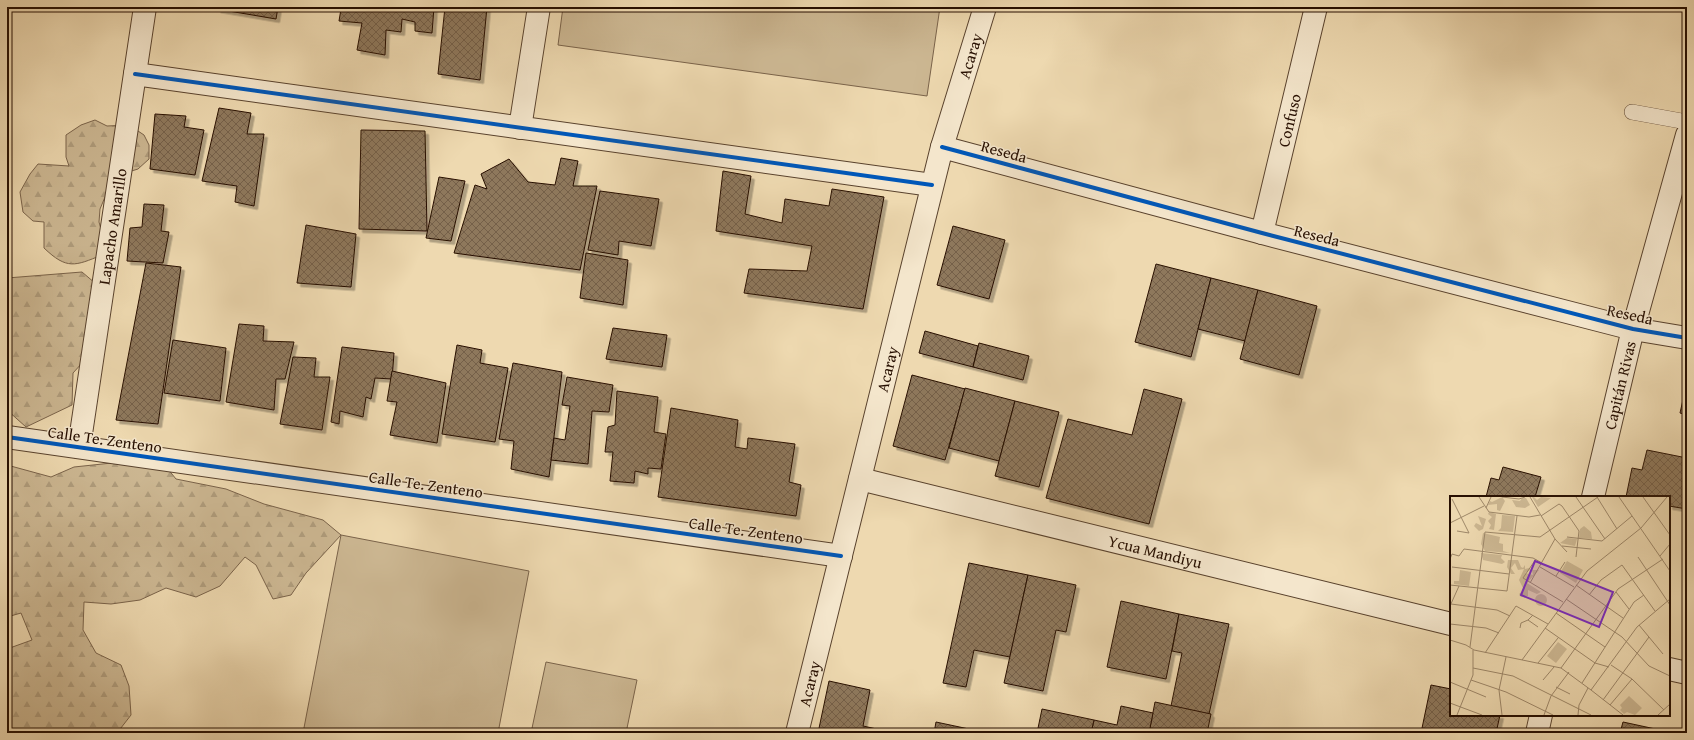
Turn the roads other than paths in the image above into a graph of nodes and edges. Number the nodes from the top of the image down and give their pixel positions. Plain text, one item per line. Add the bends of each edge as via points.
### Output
1 (146, 7) edge
2 (539, 7) edge
3 (985, 7) edge
4 (1316, 7) edge
5 (135, 74) junction
6 (1632, 112) dead end
7 (1687, 122) edge
8 (520, 128) junction
9 (1687, 135) edge
10 (942, 147) junction
11 (932, 185) junction
12 (1262, 233) junction
13 (1633, 329) junction
14 (1687, 338) edge
15 (7, 437) edge
16 (79, 447) junction
17 (860, 479) junction
18 (1593, 496) edge
19 (841, 556) junction
20 (1450, 624) edge
21 (1670, 669) edge
22 (1687, 672) edge
23 (1541, 716) edge
24 (797, 733) edge
25 (1537, 733) edge

1 - 5 street, Lapacho Amarillo
2 - 8 street
3 - 10 street, Acaray
4 - 12 street, Confuso
5 - 8 street
5 - 16 street, Lapacho Amarillo
6 - 7 lane
8 - 11 street
9 - 13 street, Capitán Rivas
10 - 11 street, Acaray
10 - 12 street, Reseda
11 - 17 street, Acaray
12 - 13 street, Reseda
13 - 14 street, Reseda
13 - 18 street, Capitán Rivas
15 - 16 street, Calle Te. Zenteno
16 - 19 street, Calle Te. Zenteno
17 - 19 street, Acaray
17 - 20 street, Ycua Mandiyu
19 - 24 street, Acaray
21 - 22 street
23 - 25 street

